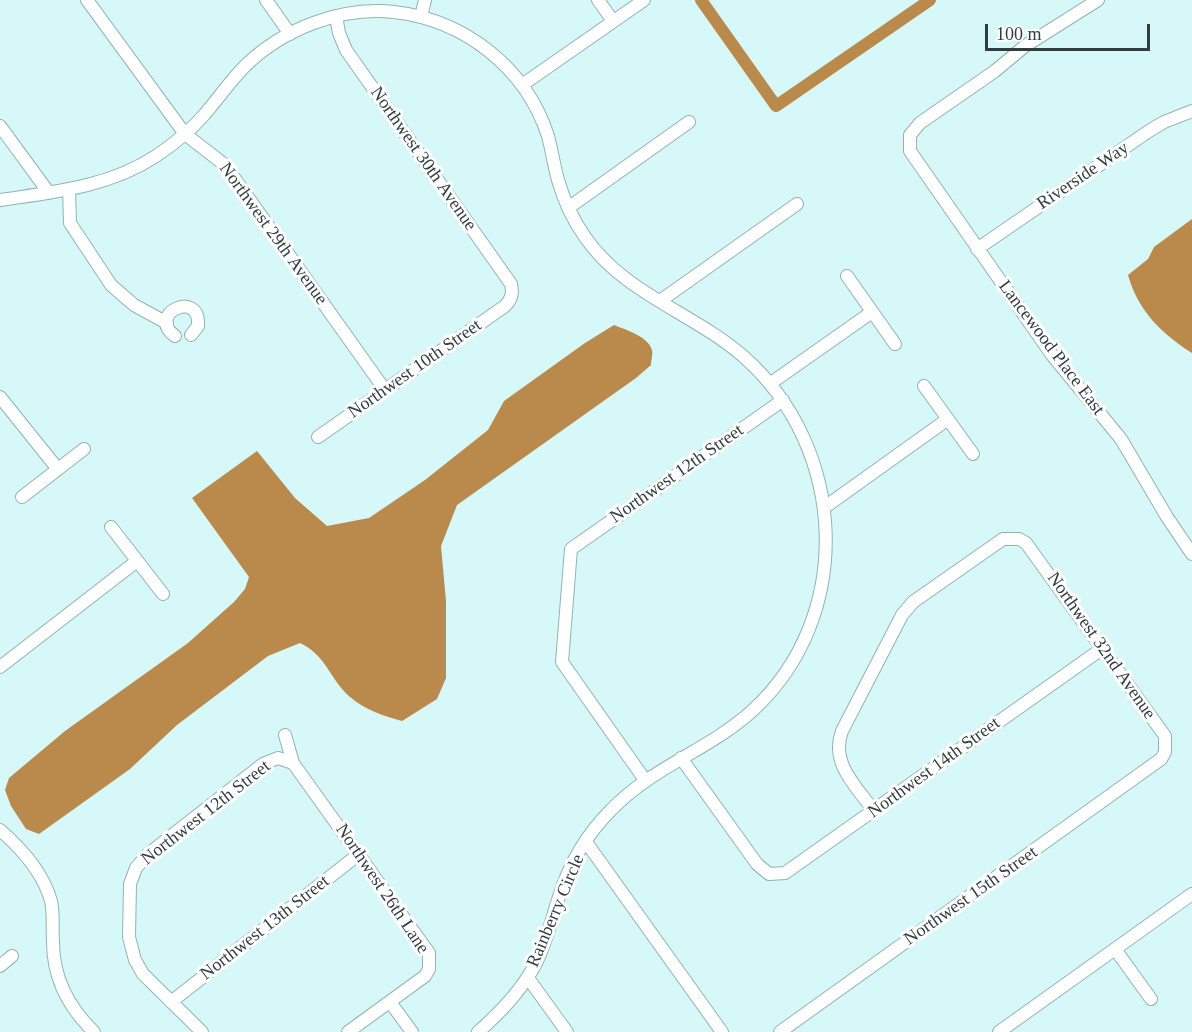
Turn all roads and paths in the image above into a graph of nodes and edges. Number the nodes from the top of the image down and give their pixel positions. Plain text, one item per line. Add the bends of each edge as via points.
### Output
1 (87, 0) edge
2 (266, 0) edge
3 (425, 0) edge
4 (598, 0) edge
5 (644, 0) edge
6 (1098, 0) edge
7 (336, 16) junction
8 (421, 17) junction
9 (613, 21) junction
10 (290, 34) junction
11 (522, 85) junction
12 (1192, 111) edge
13 (689, 122) dead end
14 (0, 126) edge
15 (185, 134) junction
16 (69, 189) junction
17 (49, 193) junction
18 (0, 200) edge
19 (797, 204) dead end
20 (568, 208) junction
21 (977, 249) junction
22 (847, 276) dead end
23 (511, 300) joint
24 (660, 301) junction
25 (872, 312) junction
26 (166, 323) junction
27 (191, 335) dead end
28 (175, 336) dead end
29 (895, 344) dead end
30 (771, 383) junction
31 (924, 386) dead end
32 (385, 390) junction
33 (0, 397) edge
34 (783, 400) junction
35 (948, 419) junction
36 (318, 437) dead end
37 (84, 449) dead end
38 (973, 454) dead end
39 (57, 468) junction
40 (22, 497) dead end
41 (825, 507) junction
42 (111, 527) dead end
43 (1192, 554) edge
44 (137, 561) junction
45 (163, 594) dead end
46 (1103, 648) junction
47 (0, 667) edge
48 (285, 735) dead end
49 (681, 758) junction
50 (1161, 759) joint
51 (293, 763) junction
52 (645, 780) junction
53 (874, 811) junction
54 (0, 830) edge
55 (586, 842) junction
56 (359, 854) junction
57 (1192, 894) edge
58 (1115, 949) junction
59 (12, 956) dead end
60 (0, 966) edge
61 (528, 978) junction
62 (1151, 999) dead end
63 (171, 1002) junction
64 (390, 1002) junction
65 (94, 1032) edge
66 (202, 1032) edge
67 (348, 1032) edge
68 (412, 1032) edge
69 (478, 1032) edge
70 (567, 1032) edge
71 (722, 1032) edge
72 (780, 1032) edge
73 (999, 1032) edge

1 - 15 street, Northwest 29th Avenue
2 - 10 street
3 - 8 street
4 - 9 street
5 - 9 street
6 - 21 street, Lancewood Place East via 1025,46 920,123 910,135 913,158
7 - 8 street, Rainberry Circle via 373,11
7 - 10 street, Rainberry Circle
7 - 23 street, Northwest 30th Avenue via 345,50 511,284
8 - 11 street, Rainberry Circle via 468,36 506,66
9 - 11 street
10 - 15 street, Rainberry Circle via 246,66
11 - 20 street, Rainberry Circle via 548,137
12 - 21 street, Riverside Way via 1149,131
13 - 20 street
14 - 17 street
15 - 16 street, Rainberry Circle via 130,170
15 - 32 street, Northwest 29th Avenue via 225,165
16 - 17 street, Rainberry Circle
16 - 26 street via 70,224 111,285 134,305
17 - 18 street, Rainberry Circle
19 - 24 street
20 - 24 street, Rainberry Circle via 605,262
21 - 43 street, Lancewood Place East via 1052,355 1121,439
22 - 25 street
23 - 32 street, Northwest 10th Street
24 - 30 street, Rainberry Circle via 727,343
25 - 29 street
25 - 30 street
26 - 27 street via 172,310 181,306 191,309 198,321
26 - 28 street
30 - 34 street, Rainberry Circle
31 - 35 street
32 - 36 street, Northwest 10th Street
33 - 39 street
34 - 41 street, Rainberry Circle via 804,435
34 - 52 street, Northwest 12th Street via 571,549 562,662
35 - 38 street
35 - 41 street
37 - 39 street
39 - 40 street
41 - 49 street, Rainberry Circle via 826,547 820,593 792,662 764,699 736,724
42 - 44 street
44 - 45 street
44 - 47 street
46 - 50 street, Northwest 32nd Avenue via 1165,736
46 - 53 street, Northwest 14th Street
46 - 53 street, Northwest 32nd Avenue via 1032,549 1019,539 1003,539 913,602 902,615 842,731 838,748 841,764
48 - 51 street, Northwest 26th Lane
49 - 52 street, Rainberry Circle
49 - 53 street, Northwest 14th Street via 762,870 777,875
50 - 72 street, Northwest 15th Street
51 - 56 street, Northwest 26th Lane
51 - 63 street, Northwest 12th Street via 278,758 263,764 147,855 136,868 130,884 132,953 143,974
52 - 55 street, Rainberry Circle via 611,810
54 - 65 street via 28,858 46,887 53,917 57,975 71,1006
55 - 61 street, Rainberry Circle via 572,865
55 - 71 street
56 - 63 street, Northwest 13th Street
56 - 64 street, Northwest 26th Lane via 429,953 425,976
57 - 58 street
58 - 62 street
58 - 73 street
59 - 60 street
61 - 69 street, Rainberry Circle via 499,1014
61 - 70 street
63 - 66 street
64 - 67 street, Northwest 26th Lane
64 - 68 street

